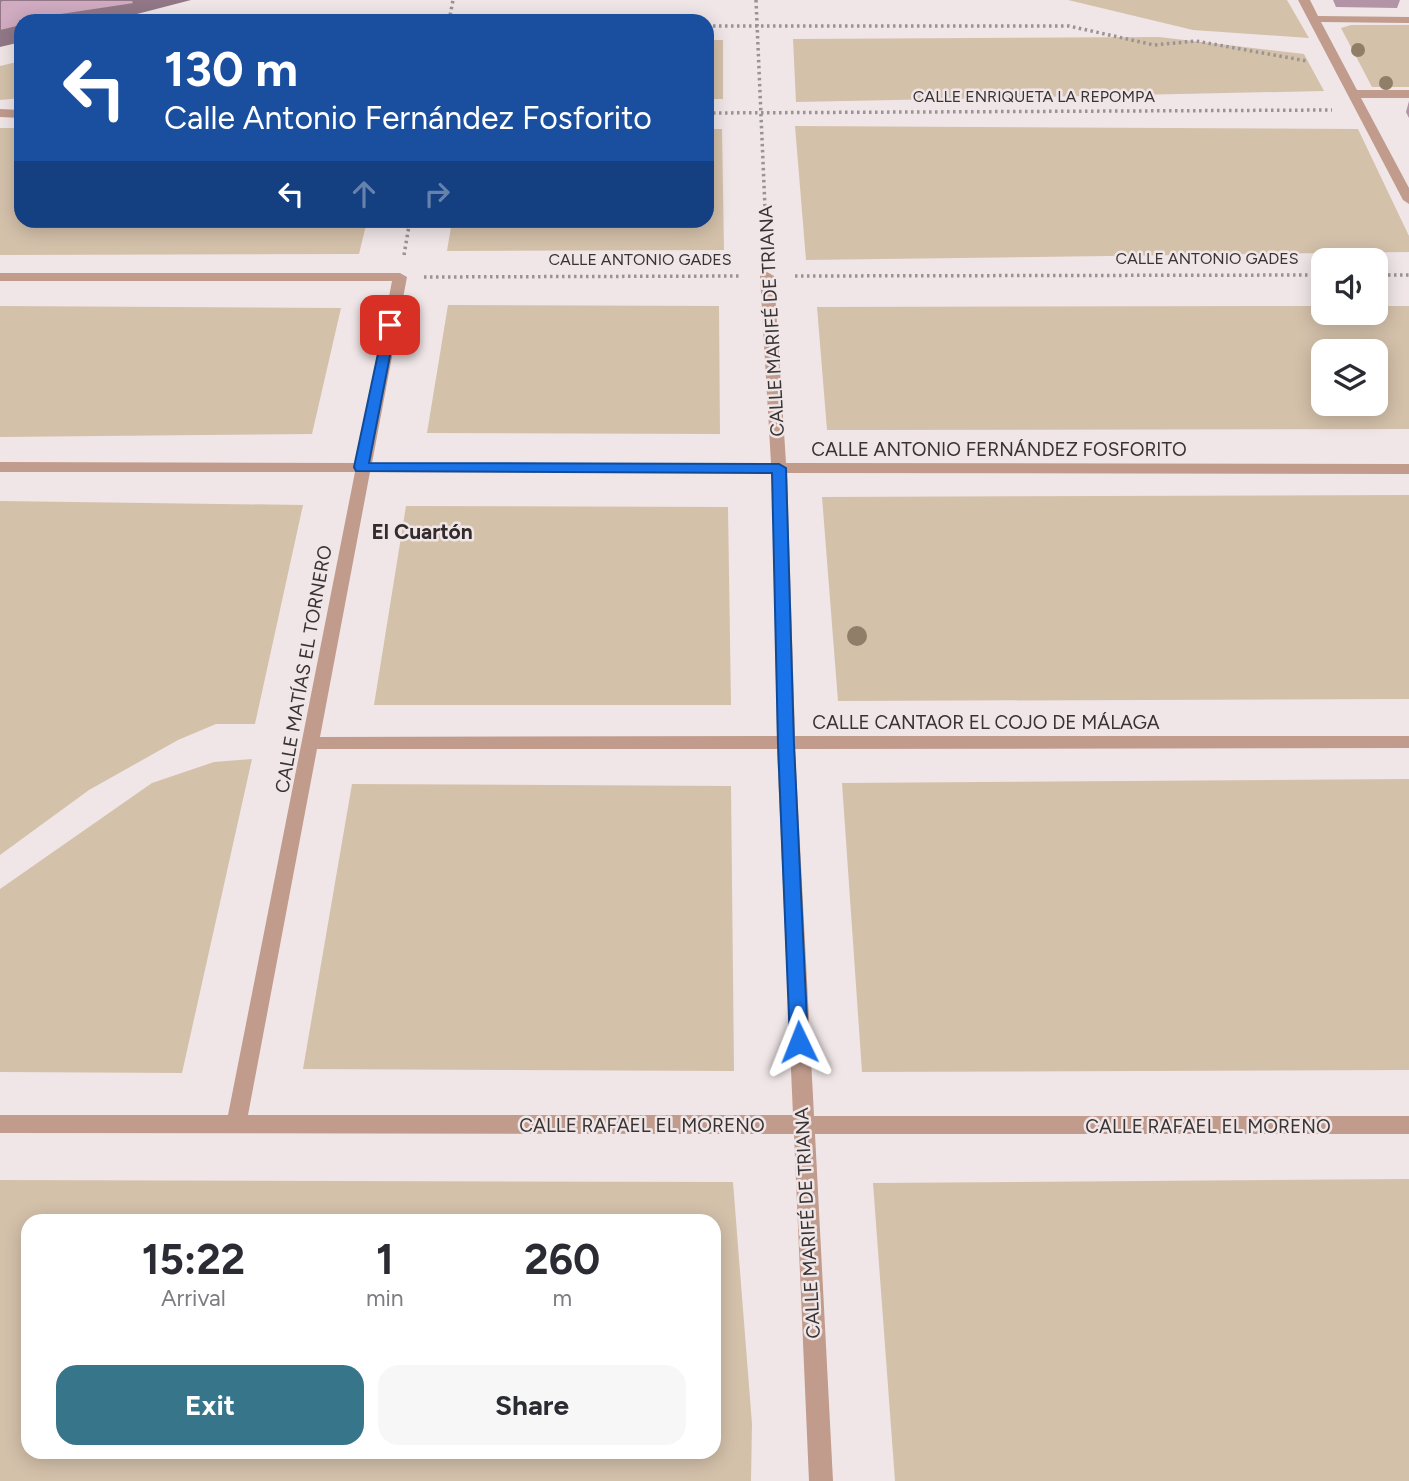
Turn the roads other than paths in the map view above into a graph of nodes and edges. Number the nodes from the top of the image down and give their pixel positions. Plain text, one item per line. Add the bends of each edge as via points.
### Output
1 (1304, 0) edge
2 (1315, 19) junction
3 (1409, 20) edge
4 (1354, 94) junction
5 (1409, 94) edge
6 (1403, 176) edge
7 (1409, 200) edge
8 (767, 276) road end
9 (0, 277) edge
10 (0, 467) edge
11 (361, 467) junction
12 (779, 468) junction
13 (1409, 469) edge
14 (1409, 742) edge
15 (311, 743) junction
16 (786, 744) junction
17 (0, 1124) edge
18 (236, 1125) junction
19 (1409, 1125) edge
20 (802, 1126) junction
21 (821, 1481) edge

1 - 2 street
2 - 3 street
2 - 4 street
4 - 5 street
4 - 6 street
6 - 7 street
8 - 12 street, CALLE MARIFÉ DE TRIANA
9 - 11 street, CALLE MATÍAS EL TORNERO via 400,277
10 - 11 street, CALLE ANTONIO FERNÁNDEZ FOSFORITO
11 - 12 street, CALLE ANTONIO FERNÁNDEZ FOSFORITO
11 - 15 street, CALLE MATÍAS EL TORNERO
12 - 13 street, CALLE ANTONIO FERNÁNDEZ FOSFORITO
12 - 16 street, CALLE MARIFÉ DE TRIANA
14 - 16 street, CALLE CANTAOR EL COJO DE MÁLAGA
15 - 16 street, CALLE CANTAOR EL COJO DE MÁLAGA
15 - 18 street, CALLE MATÍAS EL TORNERO
16 - 20 street, CALLE MARIFÉ DE TRIANA
17 - 18 street, CALLE RAFAEL EL MORENO
18 - 20 street, CALLE RAFAEL EL MORENO
19 - 20 street, CALLE RAFAEL EL MORENO
20 - 21 street, CALLE MARIFÉ DE TRIANA

